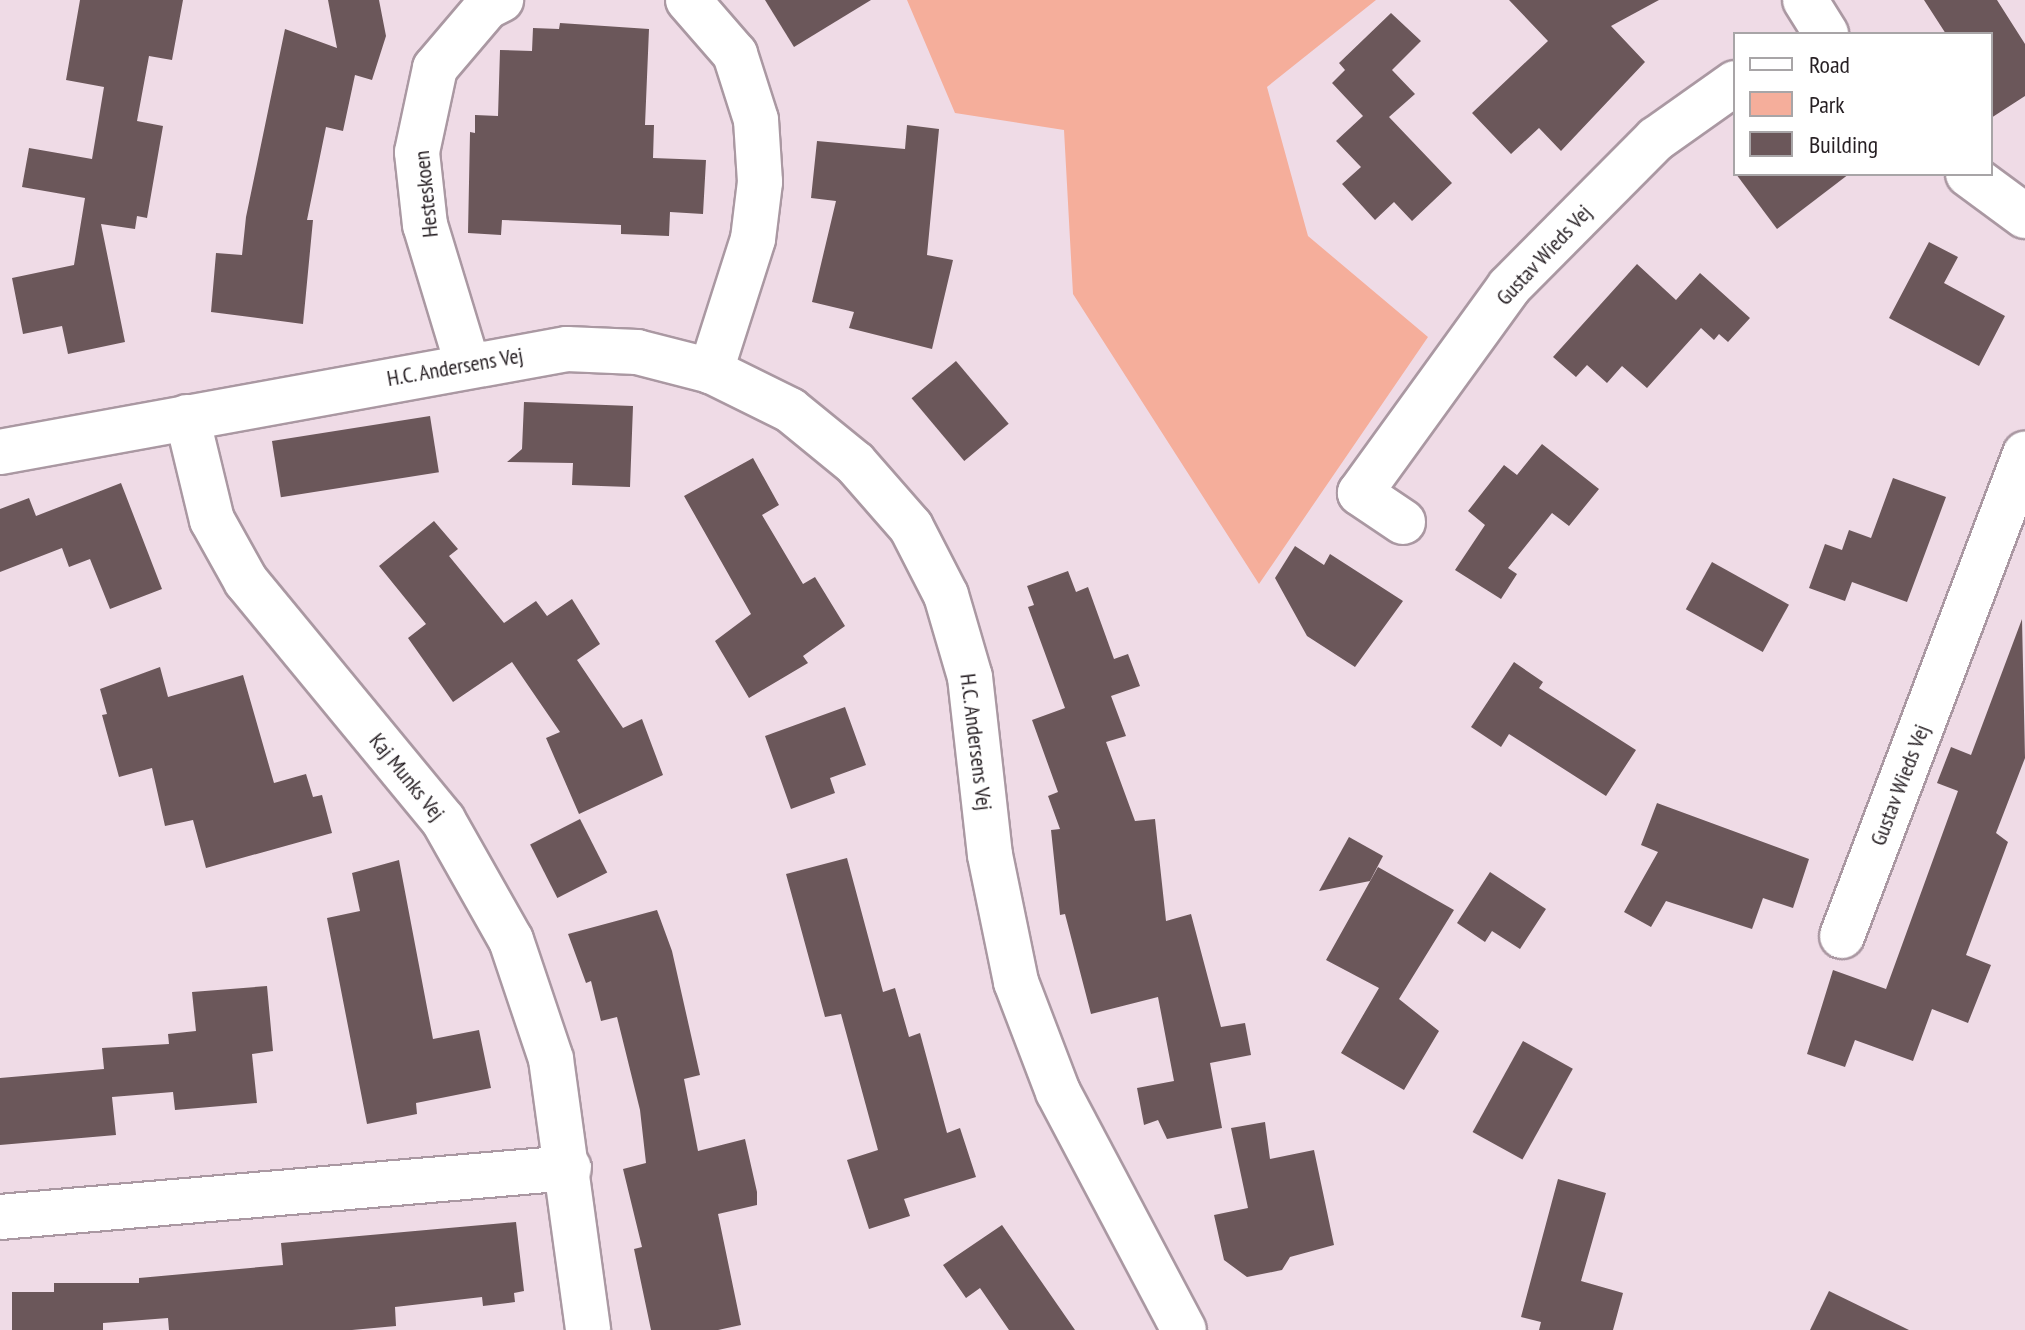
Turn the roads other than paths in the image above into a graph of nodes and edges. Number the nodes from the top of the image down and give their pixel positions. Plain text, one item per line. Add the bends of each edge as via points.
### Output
1 (501, 0) edge
2 (688, 0) edge
3 (1733, 84) edge
4 (1971, 176) edge
5 (2025, 216) edge
6 (467, 363) junction
7 (711, 371) junction
8 (187, 417) junction
9 (0, 452) edge
10 (2025, 454) edge
11 (1403, 522) dead end
12 (1842, 936) dead end
13 (569, 1168) junction
14 (0, 1217) edge
15 (588, 1330) edge
16 (1184, 1330) edge

1 - 6 street, Hesteskoen via 487,7 435,68 417,152 425,225
2 - 7 street via 735,54 756,120 760,182 753,239
3 - 11 street, Gustav Wieds Vej via 1656,139 1509,287 1360,493
4 - 5 street
6 - 7 street, H.C. Andersens Vej via 567,349 637,352
6 - 8 street, H.C. Andersens Vej
7 - 16 street, H.C. Andersens Vej via 790,410 855,463 911,527 946,595 970,677 990,855 1016,982 1058,1092
8 - 9 street, H.C. Andersens Vej
8 - 13 street, Kaj Munks Vej via 212,520 246,581 443,820 511,940 551,1059
10 - 12 street, Gustav Wieds Vej
13 - 14 street
13 - 15 street, Kaj Munks Vej

